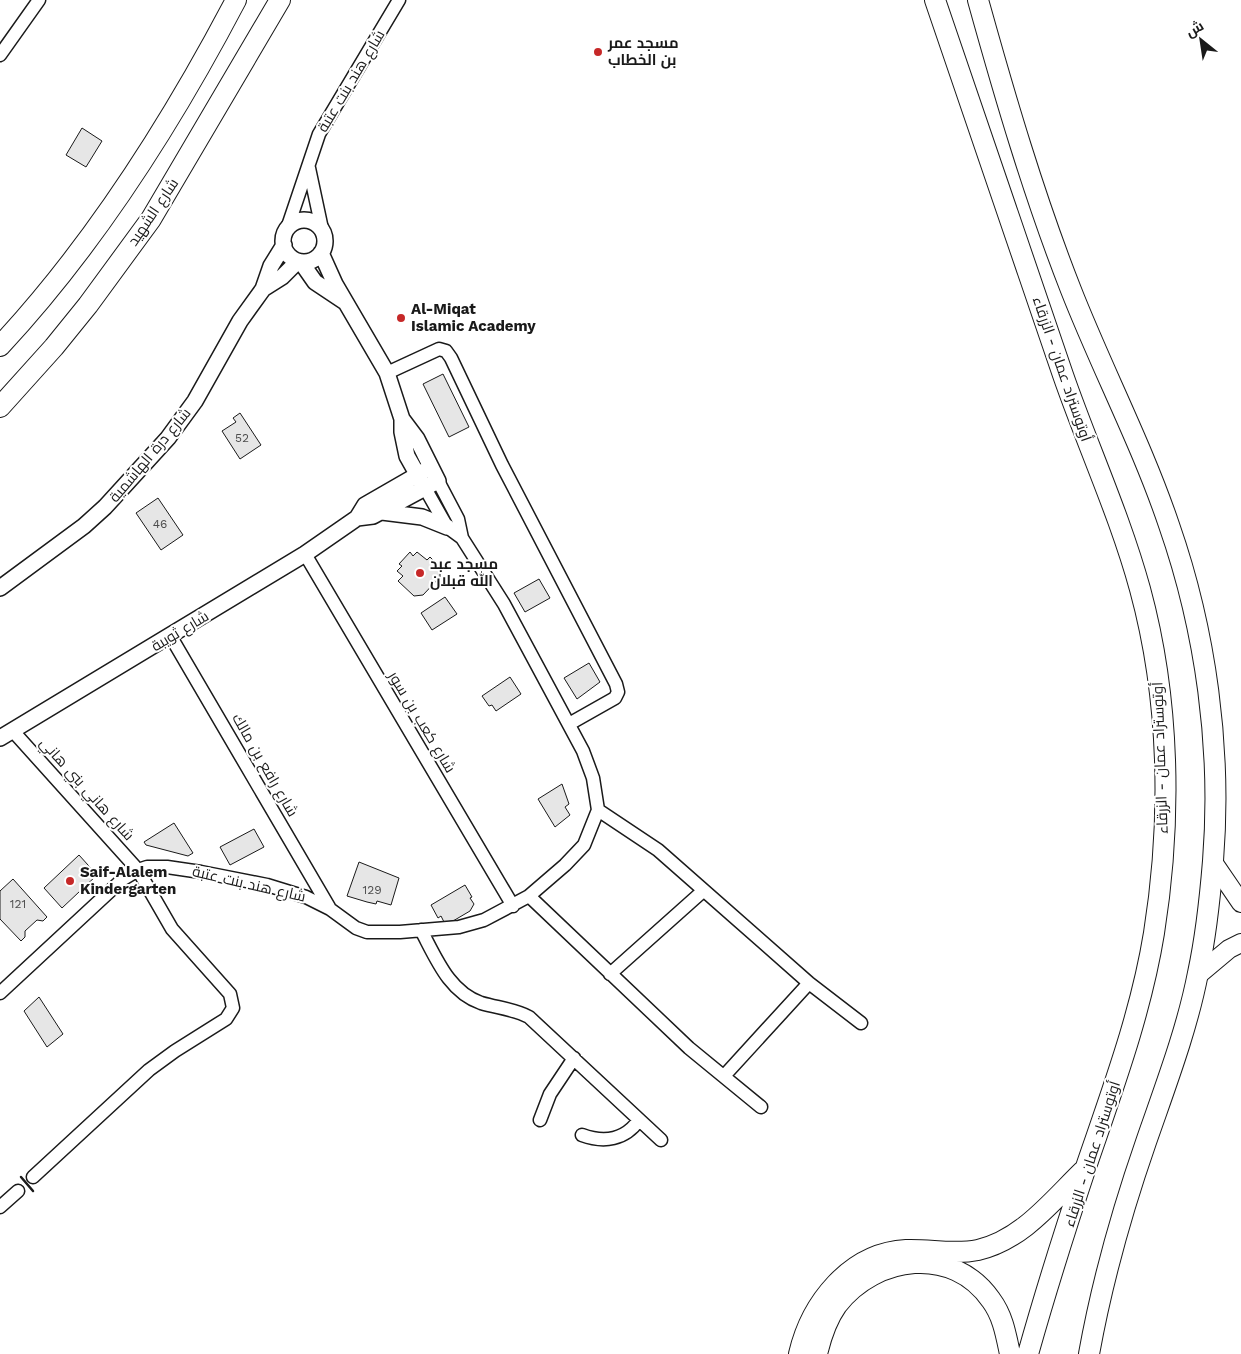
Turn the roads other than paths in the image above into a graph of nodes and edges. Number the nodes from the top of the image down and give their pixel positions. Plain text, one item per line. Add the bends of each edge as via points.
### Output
1 (38, 0) edge
2 (236, 0) edge
3 (280, 0) edge
4 (399, 0) edge
5 (935, 0) edge
6 (978, 0) edge
7 (0, 54) edge
8 (309, 165) junction
9 (287, 229) junction
10 (322, 230) junction
11 (284, 245) junction
12 (321, 253) junction
13 (300, 261) junction
14 (263, 289) junction
15 (346, 303) junction
16 (0, 346) edge
17 (387, 373) junction
18 (0, 407) edge
19 (428, 478) junction
20 (382, 512) junction
21 (357, 518) junction
22 (447, 527) junction
23 (462, 538) junction
24 (305, 554) junction
25 (0, 588) edge
26 (171, 637) junction
27 (569, 724) junction
28 (6, 734) edge
29 (598, 810) junction
30 (1213, 862) junction
31 (138, 870) junction
32 (703, 891) junction
33 (529, 896) junction
34 (1241, 903) edge
35 (513, 906) junction
36 (330, 909) junction
37 (421, 930) junction
38 (1241, 943) edge
39 (610, 974) junction
40 (1198, 975) junction
41 (809, 983) junction
42 (0, 994) edge
43 (861, 1023) dead end
44 (574, 1058) junction
45 (724, 1076) junction
46 (761, 1107) dead end
47 (540, 1120) dead end
48 (639, 1120) junction
49 (582, 1135) dead end
50 (661, 1140) dead end
51 (1086, 1168) junction
52 (32, 1177) dead end
53 (18, 1191) dead end
54 (0, 1207) edge
55 (799, 1354) edge
56 (817, 1354) edge
57 (1010, 1354) edge
58 (1028, 1354) edge
59 (1089, 1354) edge

1 - 7 street
2 - 16 highway via 206,56 118,198 48,290
3 - 18 highway, شارع الشهيد via 151,219 88,305
4 - 8 street, شارع هند بنت عتبة via 319,134
5 - 51 highway, أوتوستراد عمان - الزرقاء via 1075,409 1131,560 1147,618 1159,684 1165,820 1154,935 1125,1053
6 - 30 highway via 1070,289 1154,484 1181,562 1198,634 1211,719 1216,809
8 - 9 street, شارع هند بنت عتبة
8 - 10 street, شارع هند بنت عتبة
9 - 10 street via 302,220 313,222
9 - 11 street
10 - 12 street via 325,241
11 - 13 street via 289,255
11 - 14 street, شارع درة الهاشمية via 271,266
12 - 13 street via 316,258
12 - 15 street
13 - 14 street, شارع درة الهاشمية
13 - 15 street via 315,282
14 - 25 street, شارع درة الهاشمية via 240,321 195,401 168,438 84,526
15 - 17 street
17 - 19 street via 402,419 404,444
17 - 27 street via 439,349 446,351 451,358 502,465 616,684 618,692 615,698
19 - 20 street, شارع ثويبة
19 - 21 street, شارع ثويبة via 365,505
19 - 22 street
19 - 23 street via 458,519
20 - 21 street, شارع ثويبة via 368,518
20 - 22 street via 422,517
21 - 24 street, شارع ثويبة
22 - 23 street
23 - 27 street via 504,604
24 - 26 street, شارع ثويبة
24 - 35 street, شارع كعب بن سور
26 - 28 street, شارع ثويبة
26 - 36 street, شارع رافع بن مالك
27 - 29 street via 593,778
28 - 31 street, شارع هاني بني هاني
29 - 32 street via 658,850
29 - 33 street, شارع هند بنت عتبة via 584,845
30 - 34 main road
30 - 40 highway
31 - 36 street, شارع هند بنت عتبة via 173,867 267,885 318,901
31 - 42 street, شارع هند بنت عتبة via 123,879
31 - 52 street, شارع هاني بني هاني via 172,929 230,994 233,1008 226,1019 149,1070
32 - 39 street
32 - 41 street
33 - 35 street, شارع هند بنت عتبة
33 - 39 street
35 - 37 street, شارع هند بنت عتبة via 471,924
36 - 37 street, شارع هند بنت عتبة via 367,932
37 - 44 street via 448,978 462,993 481,1003 529,1017
38 - 40 main road
39 - 45 street
40 - 59 highway via 1116,1239
41 - 43 street
41 - 45 street
44 - 47 street via 554,1088
44 - 48 street
45 - 46 street
48 - 49 street via 628,1132 614,1139 598,1140
48 - 50 street
51 - 55 highway via 1034,1220 994,1244 962,1252 891,1252 856,1266 838,1282 819,1307
51 - 58 highway, أوتوستراد عمان - الزرقاء
53 - 54 street
56 - 57 highway via 824,1330 837,1305 856,1287 878,1271 900,1264 925,1263 951,1268 984,1290 1003,1322

